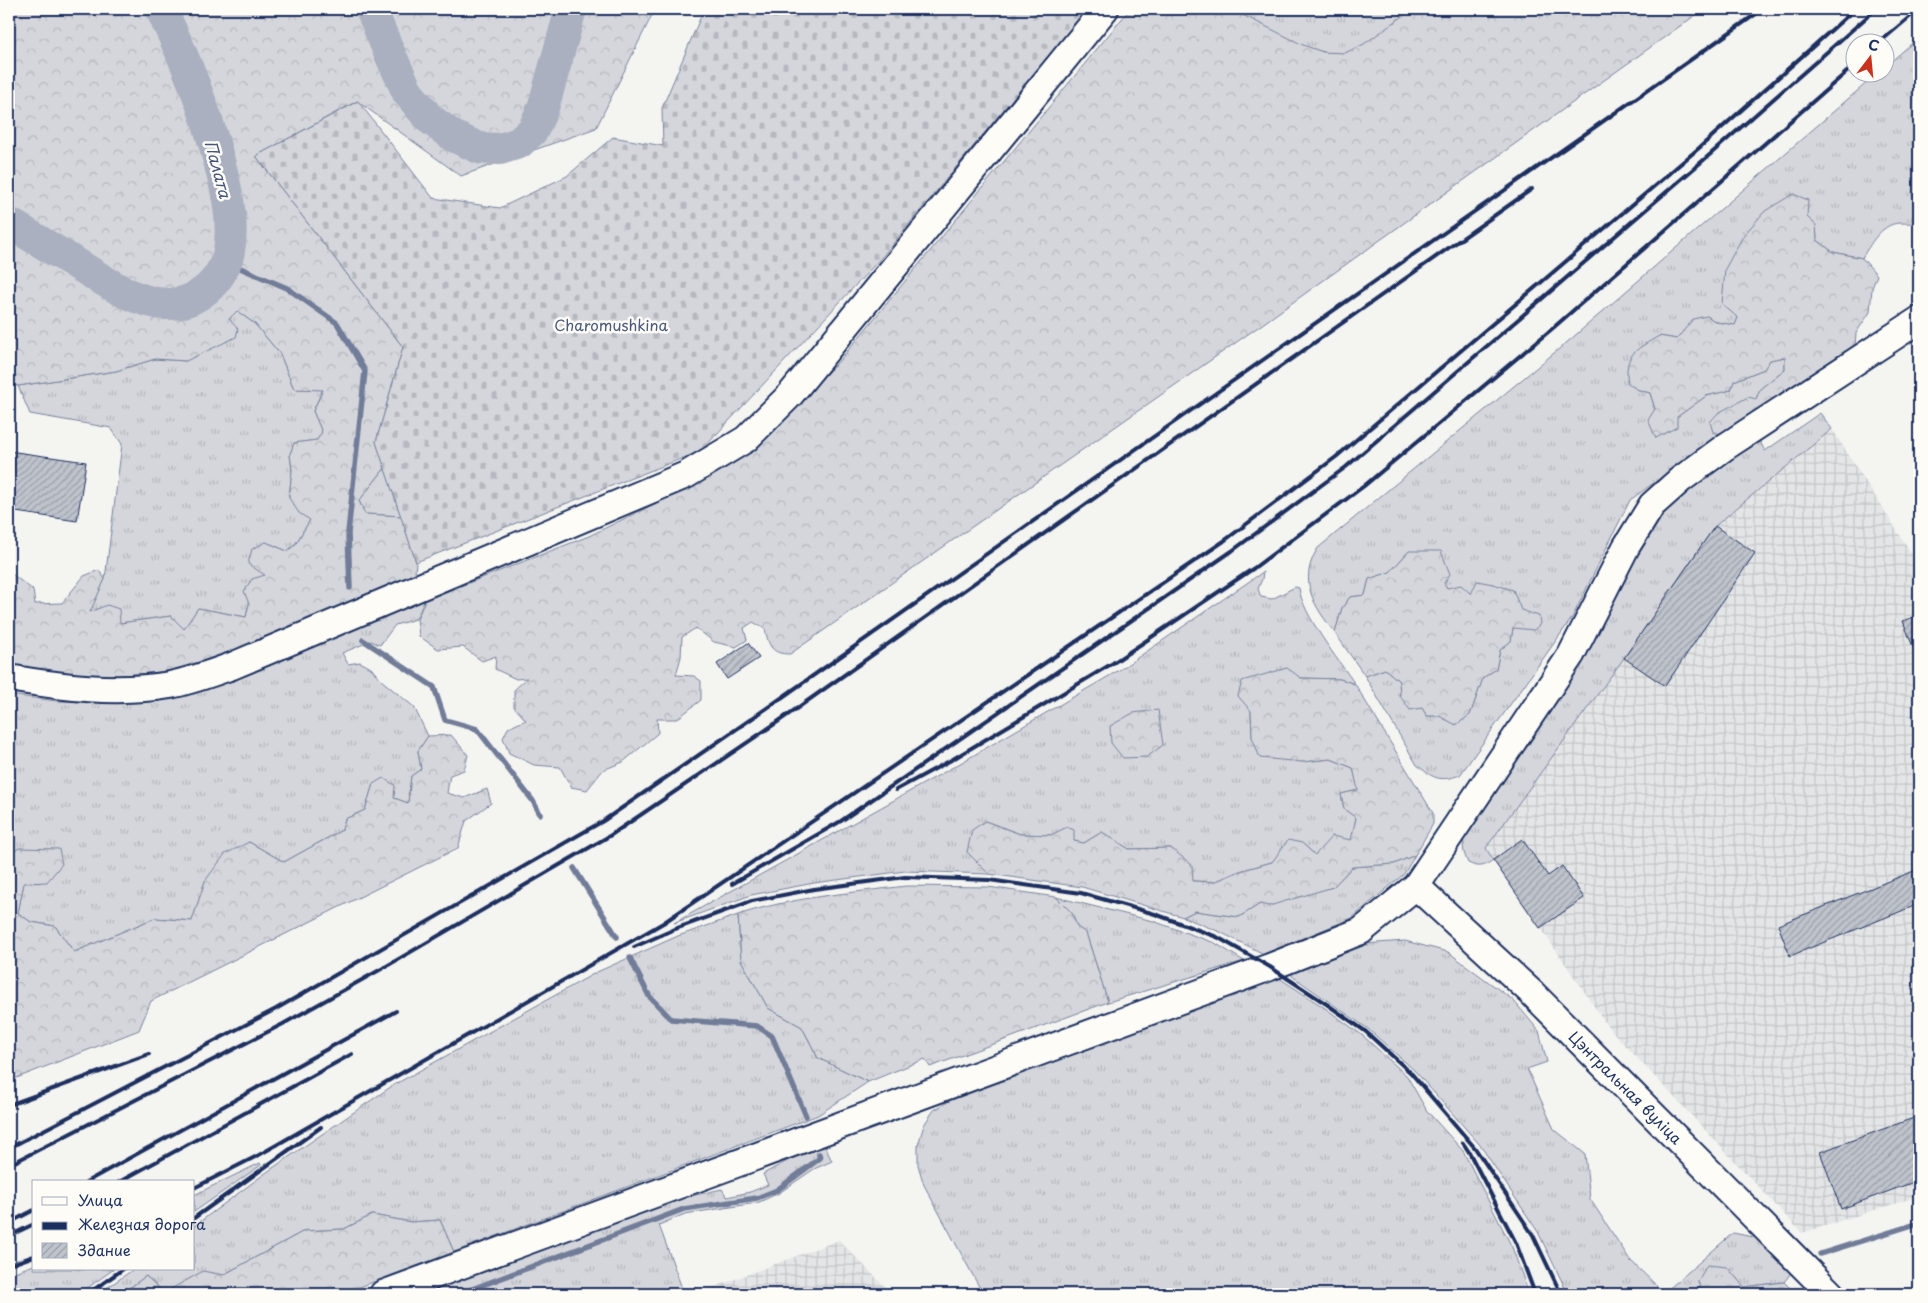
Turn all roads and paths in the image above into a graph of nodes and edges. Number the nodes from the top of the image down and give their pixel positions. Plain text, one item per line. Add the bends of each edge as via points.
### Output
1 (1105, 9) edge
2 (1919, 320) edge
3 (9, 678) edge
4 (1416, 886) junction
5 (383, 1294) edge
6 (1831, 1294) edge

1 - 3 street via 790,395 746,439 686,475 232,666 170,685 115,690
2 - 4 street via 1725,447 1652,505 1626,547 1571,654
4 - 5 street via 1361,931 1282,963
4 - 6 street, Цэнтральная вуліца via 1532,993

